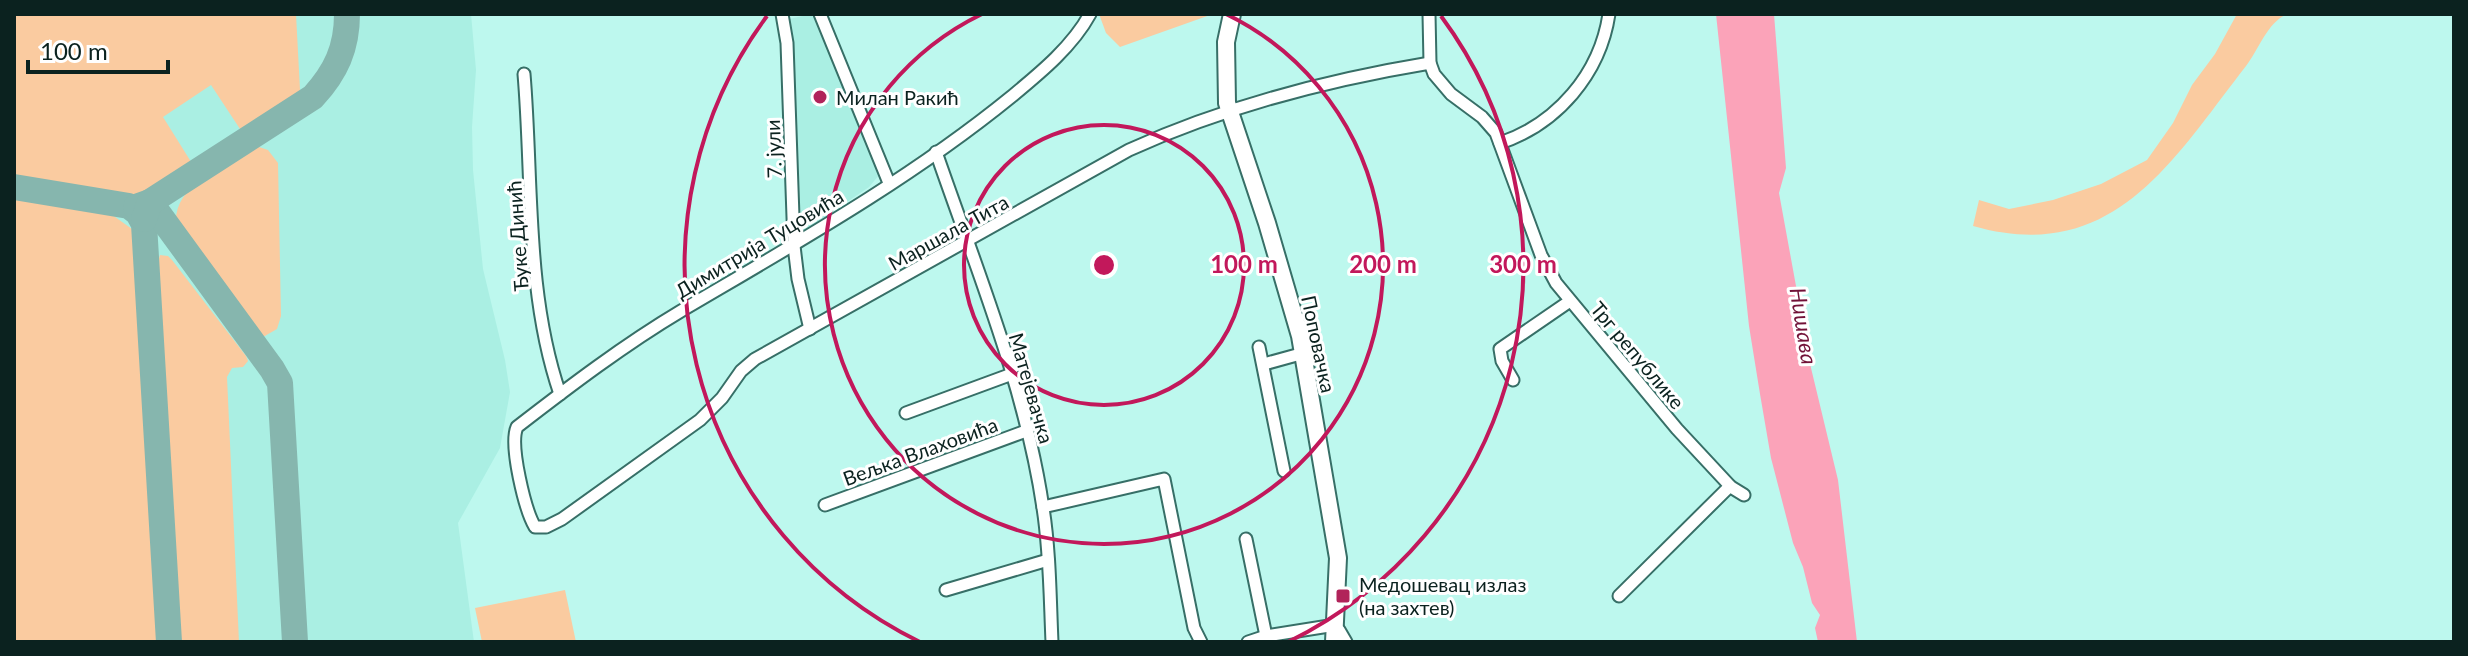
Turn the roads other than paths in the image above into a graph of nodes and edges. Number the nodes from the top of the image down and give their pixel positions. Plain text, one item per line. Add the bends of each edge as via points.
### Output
1 (820, 14) edge
2 (1090, 14) edge
3 (1232, 14) edge
4 (1429, 14) edge
5 (1609, 14) edge
6 (786, 15) edge
7 (1430, 63) junction
8 (524, 74) dead end
9 (1229, 112) junction
10 (1500, 143) junction
11 (936, 152) junction
12 (889, 183) junction
13 (967, 243) junction
14 (794, 246) junction
15 (1570, 301) junction
16 (810, 329) junction
17 (1259, 347) dead end
18 (1304, 353) junction
19 (1264, 364) junction
20 (1012, 374) junction
21 (1513, 380) dead end
22 (560, 394) junction
23 (906, 413) dead end
24 (1026, 431) junction
25 (1284, 471) dead end
26 (1730, 486) junction
27 (1744, 495) dead end
28 (825, 505) dead end
29 (1043, 507) junction
30 (535, 527) joint
31 (1246, 539) dead end
32 (1048, 560) junction
33 (946, 590) dead end
34 (1619, 596) dead end
35 (1334, 634) edge
36 (1266, 636) junction
37 (1052, 642) edge
38 (1201, 642) edge
39 (1248, 642) edge
40 (1346, 642) edge

1 - 12 street
2 - 11 street, Димитрија Туцовића via 1031,80
3 - 9 street, Поповачка via 1226,42
4 - 7 street
5 - 10 street via 1603,39 1571,97 1535,129
6 - 14 street, 7. јули
7 - 9 street, Маршала Тита via 1356,75
7 - 10 street, Трг републике via 1443,85 1490,125
8 - 22 street, Ђуке Динић via 537,293
9 - 13 street, Маршала Тита via 1129,150
9 - 18 street, Поповачка
10 - 15 street, Трг републике via 1541,255
11 - 12 street, Димитрија Туцовића
11 - 13 street, Матејевачка
12 - 14 street, Димитрија Туцовића
13 - 16 street, Маршала Тита
13 - 20 street, Матејевачка
14 - 16 street, 7. јули
14 - 22 street, Димитрија Туцовића via 679,312
15 - 21 street via 1500,349
15 - 26 street, Трг републике
16 - 30 street, Маршала Тита via 748,365 700,420 554,524
17 - 19 street
18 - 19 street
18 - 35 street, Поповачка via 1338,558
19 - 25 street
20 - 23 street
20 - 24 street, Матејевачка
22 - 30 street, Димитрија Туцовића via 514,433 527,510
24 - 28 street, Вељка Влаховића
24 - 29 street, Матејевачка
26 - 27 street, Трг републике
26 - 34 street
29 - 32 street, Матејевачка
29 - 38 street via 1164,479
31 - 36 street
32 - 33 street
32 - 37 street, Матејевачка
35 - 36 street
35 - 40 street
36 - 39 street

